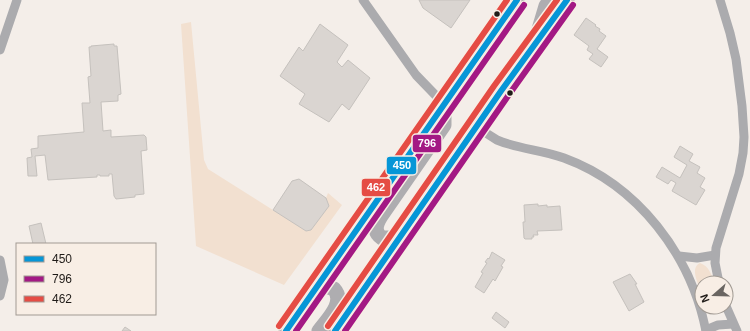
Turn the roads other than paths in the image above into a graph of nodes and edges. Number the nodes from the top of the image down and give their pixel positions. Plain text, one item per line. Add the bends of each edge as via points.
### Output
1 (17, 0) edge
2 (363, 0) edge
3 (517, 0) edge
4 (550, 0) edge
5 (567, 0) edge
6 (720, 0) edge
7 (0, 50) edge
8 (532, 50) junction
9 (444, 104) junction
10 (477, 126) junction
11 (399, 238) junction
12 (715, 255) junction
13 (679, 256) junction
14 (0, 260) edge
15 (718, 275) edge
16 (320, 284) junction
17 (0, 296) edge
18 (730, 315) edge
19 (735, 327) edge
20 (286, 331) edge
21 (319, 331) edge
22 (335, 331) edge
23 (706, 331) edge

1 - 7 street
2 - 9 street via 416,75
3 - 9 main road
4 - 8 main road
5 - 8 main road
6 - 12 street via 736,59 744,137 739,174
8 - 10 main road
9 - 11 main road via 444,125 376,224 376,232 382,238
9 - 16 main road
10 - 11 main road
10 - 13 street via 496,139 584,165 608,180 626,194 656,225
11 - 22 main road
12 - 13 street via 697,258
12 - 15 street
13 - 23 street via 695,292
14 - 17 street via 4,280
16 - 20 main road
16 - 21 main road via 334,288 338,295 334,310
18 - 19 street
19 - 23 street via 718,326

